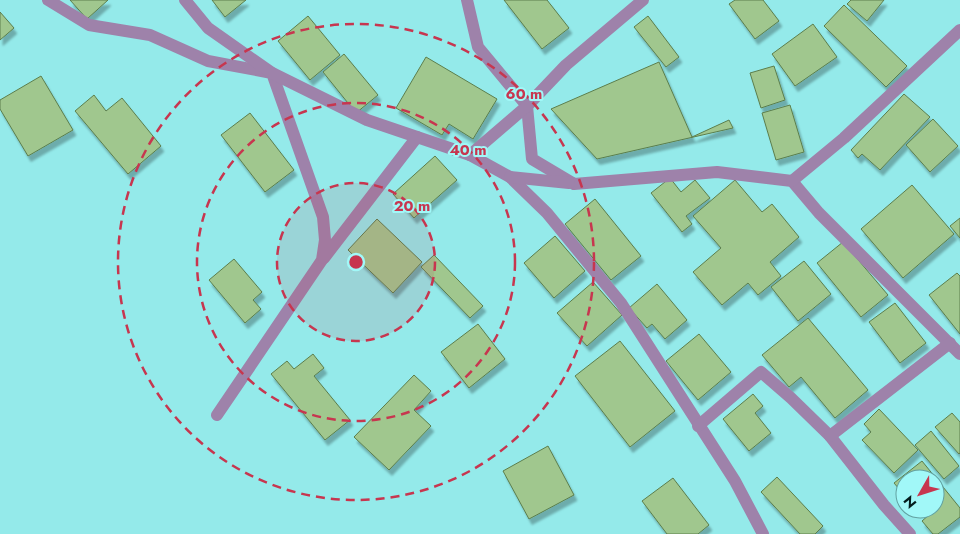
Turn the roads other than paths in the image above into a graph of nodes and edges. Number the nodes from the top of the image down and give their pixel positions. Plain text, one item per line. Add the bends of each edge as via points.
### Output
1 (48, 0) edge
2 (185, 0) edge
3 (467, 0) edge
4 (640, 1) edge
5 (960, 30) edge
6 (272, 74) junction
7 (528, 106) junction
8 (417, 137) junction
9 (470, 155) junction
10 (510, 177) junction
11 (792, 181) junction
12 (574, 184) junction
13 (322, 260) junction
14 (950, 343) junction
15 (960, 354) edge
16 (217, 415) dead end
17 (698, 426) junction
18 (830, 436) junction
19 (763, 534) edge
20 (910, 534) edge

1 - 6 street via 89,25 150,35 208,61
2 - 6 street via 208,28
3 - 7 street via 478,47
4 - 7 street via 566,65
5 - 11 street via 844,138
6 - 8 street via 367,120
6 - 13 street via 323,218 325,240
7 - 9 street
7 - 12 street via 532,159
8 - 9 street
8 - 13 street
9 - 10 street
10 - 12 street
10 - 17 street via 547,213 621,303
11 - 12 street via 717,172
11 - 14 street via 826,220
13 - 16 street
14 - 15 street
14 - 18 street
17 - 18 street via 761,372
17 - 19 street via 735,481
18 - 20 street

